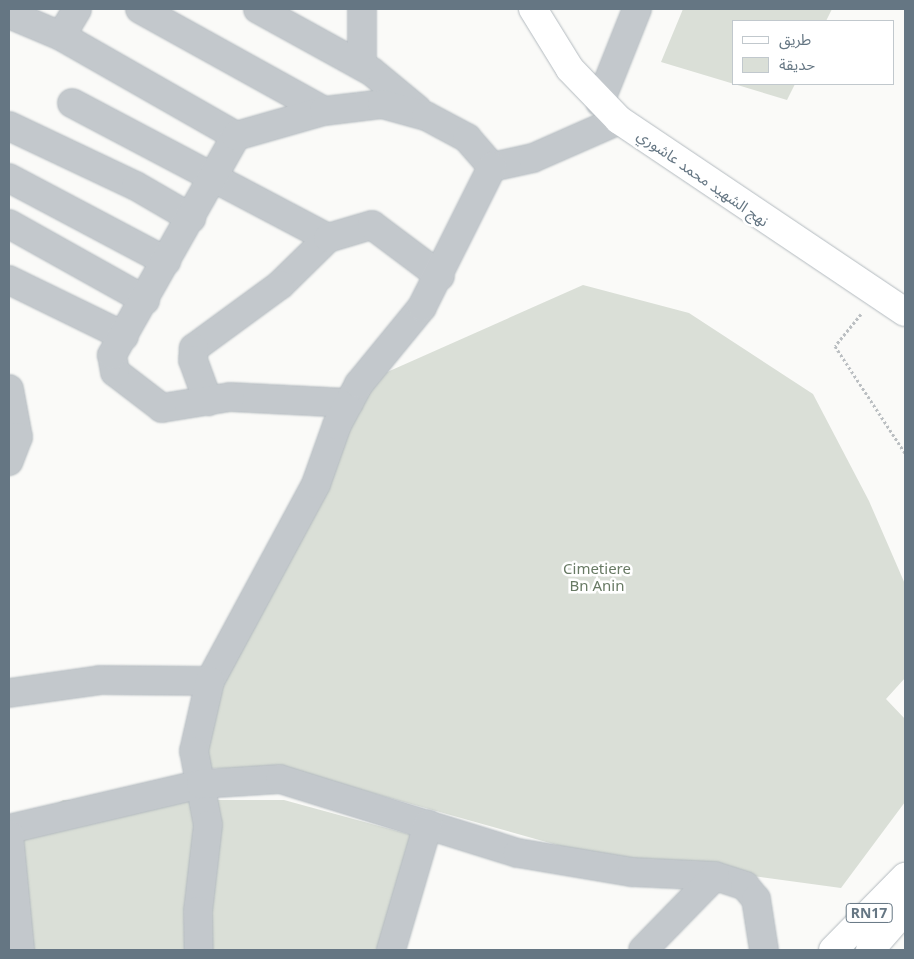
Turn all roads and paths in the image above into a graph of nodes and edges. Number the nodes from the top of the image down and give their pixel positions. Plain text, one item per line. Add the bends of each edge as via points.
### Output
1 (77, 9) edge
2 (140, 9) edge
3 (258, 9) edge
4 (362, 9) edge
5 (533, 9) edge
6 (637, 9) edge
7 (9, 14) edge
8 (62, 36) junction
9 (362, 66) junction
10 (72, 103) dead end
11 (324, 111) junction
12 (610, 111) junction
13 (426, 116) junction
14 (9, 126) edge
15 (236, 136) junction
16 (492, 167) junction
17 (9, 178) edge
18 (211, 180) junction
19 (191, 218) junction
20 (9, 224) edge
21 (328, 238) junction
22 (166, 261) junction
23 (440, 276) junction
24 (9, 280) edge
25 (876, 296) junction
26 (145, 300) junction
27 (905, 312) edge
28 (124, 336) junction
29 (9, 389) edge
30 (208, 401) junction
31 (349, 403) junction
32 (905, 453) edge
33 (9, 461) edge
34 (210, 681) junction
35 (9, 693) edge
36 (201, 784) junction
37 (428, 824) junction
38 (9, 829) edge
39 (9, 834) edge
40 (715, 876) junction
41 (905, 877) edge
42 (905, 910) edge
43 (20, 950) edge
44 (199, 950) edge
45 (390, 950) edge
46 (643, 950) edge
47 (764, 950) edge
48 (833, 950) edge
49 (870, 950) edge

1 - 8 street
2 - 11 street
3 - 9 street
4 - 9 street
5 - 12 main road, نهج الشهيد محمد عاشوري via 547,38
6 - 12 street
7 - 8 street
8 - 15 street
9 - 13 street
10 - 18 street
11 - 13 street via 382,104
11 - 15 street
12 - 16 street via 533,158
12 - 25 main road, نهج الشهيد محمد عاشوري
13 - 16 street via 467,138
14 - 19 street via 136,186
15 - 18 street
16 - 23 street
17 - 22 street
18 - 19 street
18 - 21 street
19 - 22 street
20 - 26 street
21 - 23 street via 372,225
21 - 30 street via 280,285 194,348 193,360
22 - 26 street
23 - 31 street via 409,329 359,384
24 - 28 street
25 - 27 main road, نهج الشهيد محمد عاشوري
25 - 32 path via 835,346
26 - 28 street
28 - 30 street via 112,355 115,372 122,380 162,408
29 - 33 street via 18,437
30 - 31 street via 230,397
31 - 34 street via 316,484
34 - 35 street via 100,680
34 - 36 street via 194,751
36 - 37 street via 251,779 305,783
36 - 38 street
36 - 44 street via 208,826 198,911
37 - 40 street via 518,853 573,864 632,872
37 - 45 street
39 - 43 street
40 - 46 street
40 - 47 street via 745,886 756,899
41 - 48 main road, RN17
42 - 49 main road, RN17

